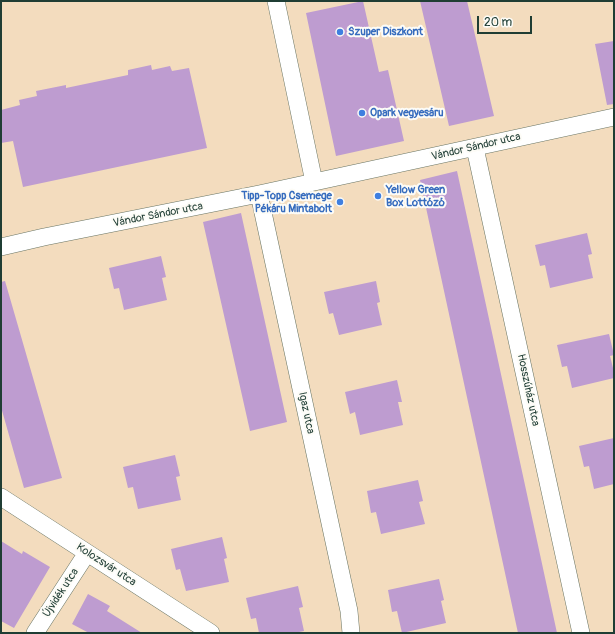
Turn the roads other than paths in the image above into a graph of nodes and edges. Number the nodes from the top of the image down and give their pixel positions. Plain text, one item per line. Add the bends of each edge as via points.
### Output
1 (276, 1) edge
2 (614, 117) edge
3 (475, 148) junction
4 (314, 182) junction
5 (259, 194) junction
6 (3, 244) edge
7 (1, 496) edge
8 (87, 553) junction
9 (35, 633) edge
10 (212, 633) edge
11 (350, 633) edge
12 (581, 633) edge

1 - 4 street
2 - 3 street, Vándor Sándor utca
3 - 4 street, Vándor Sándor utca
3 - 12 street, Hosszúház utca
4 - 5 street, Vándor Sándor utca
5 - 6 street, Vándor Sándor utca
5 - 11 street, Igaz utca via 347,604
7 - 8 street, Kolozsvár utca
8 - 9 street, Újvidék utca
8 - 10 street, Kolozsvár utca

